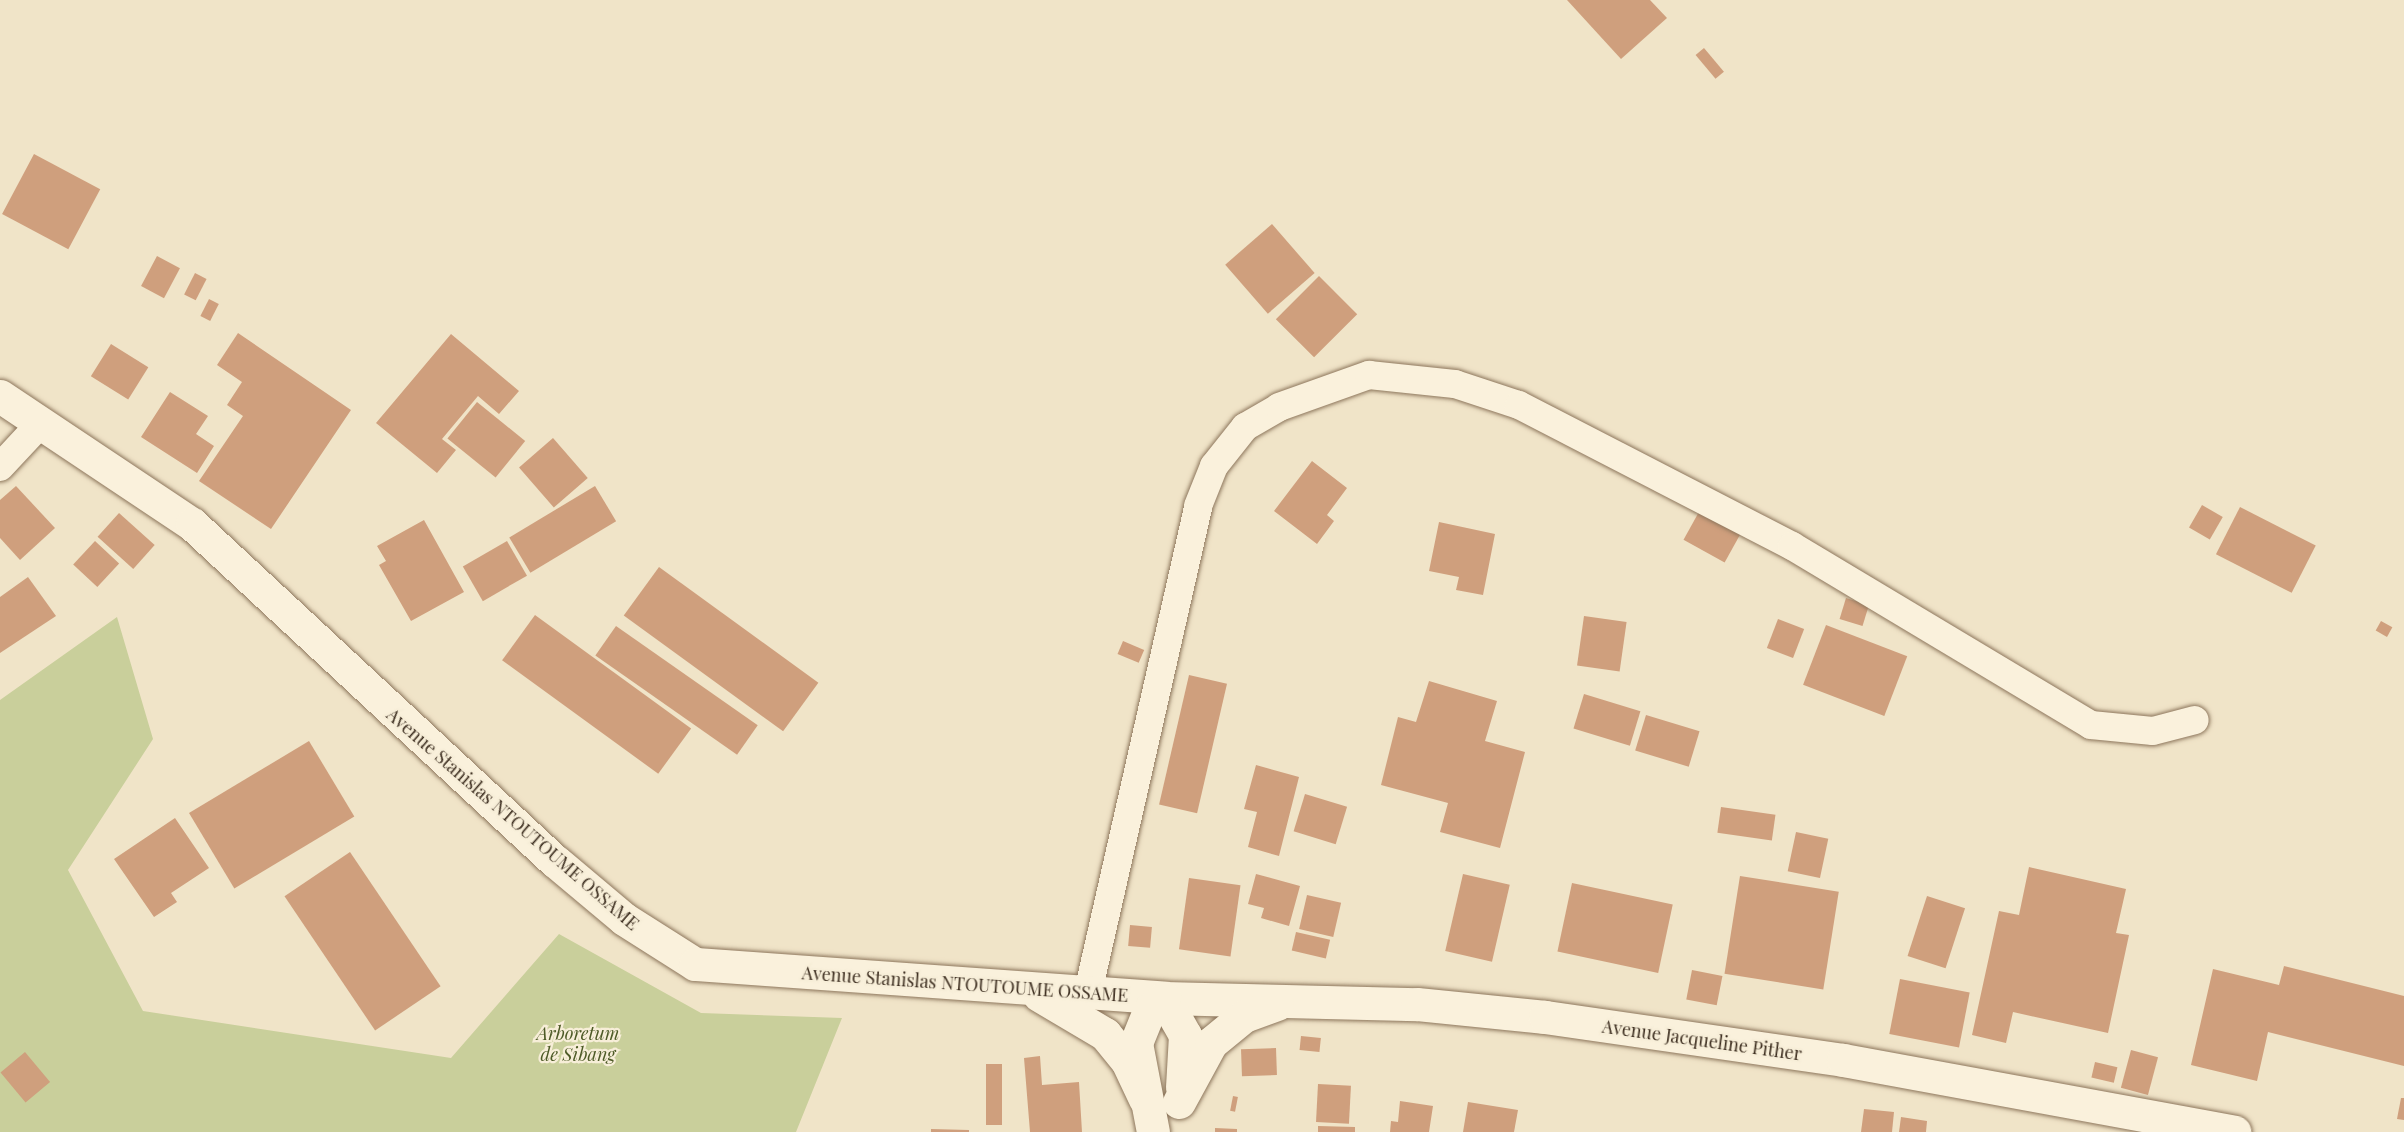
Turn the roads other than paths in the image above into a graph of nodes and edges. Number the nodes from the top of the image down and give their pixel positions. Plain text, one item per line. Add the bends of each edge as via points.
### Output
1 (0, 396) edge
2 (41, 423) junction
3 (0, 467) edge
4 (2195, 720) dead end
5 (1027, 989) junction
6 (1088, 992) junction
7 (1164, 998) junction
8 (1290, 999) junction
9 (1144, 1099) junction
10 (1174, 1117) edge
11 (1153, 1132) edge
12 (2234, 1132) edge

1 - 2 street, Avenue Stanislas NTOUTOUME OSSAME
2 - 3 street
2 - 5 street, Avenue Stanislas NTOUTOUME OSSAME via 192,524 522,831 656,942 695,964 727,970
4 - 6 street via 2153,732 2091,725 1792,546 1519,405 1455,384 1369,375 1290,403 1245,427 1214,466 1198,506
5 - 6 street, Avenue Stanislas NTOUTOUME OSSAME
5 - 9 street via 1105,1034 1127,1061
6 - 7 street, Avenue Stanislas NTOUTOUME OSSAME
7 - 8 street, Avenue Jacqueline Pither
7 - 9 street via 1150,1009 1136,1043
7 - 10 street via 1185,1035
8 - 10 street via 1227,1027 1211,1043
8 - 12 street, Avenue Jacqueline Pither via 1417,1004 1557,1019 1843,1060
9 - 11 street

